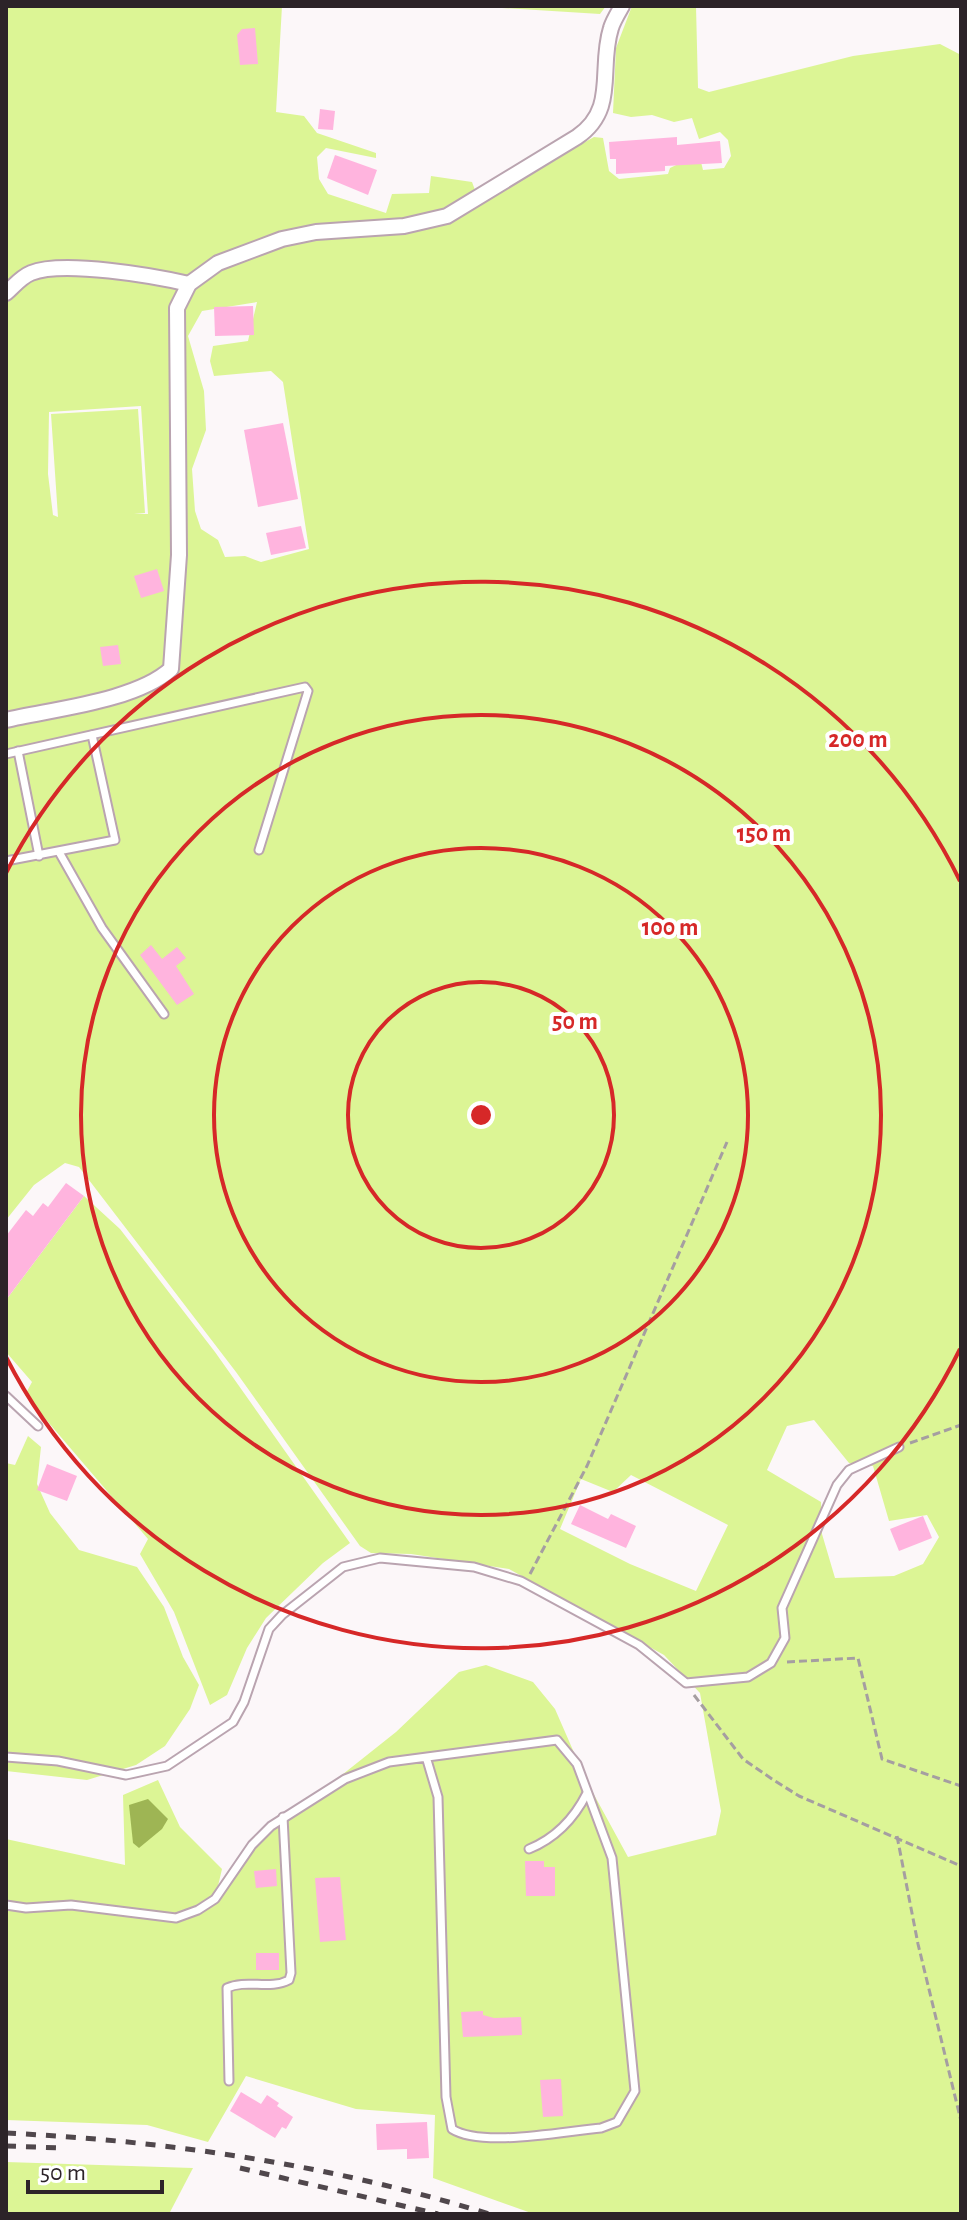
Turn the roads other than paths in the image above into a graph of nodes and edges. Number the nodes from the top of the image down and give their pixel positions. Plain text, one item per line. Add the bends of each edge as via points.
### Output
1 (622, 6) edge
2 (189, 284) junction
3 (6, 293) edge
4 (6, 720) edge
5 (92, 735) junction
6 (18, 751) junction
7 (6, 754) edge
8 (259, 850) dead end
9 (59, 852) junction
10 (39, 856) junction
11 (6, 861) edge
12 (164, 1014) dead end
13 (6, 1396) edge
14 (38, 1426) dead end
15 (899, 1447) road end
16 (6, 1757) edge
17 (427, 1760) junction
18 (587, 1793) junction
19 (283, 1817) junction
20 (529, 1849) dead end
21 (6, 1905) edge
22 (229, 2081) dead end

1 - 2 street via 610,29 601,111 593,126 577,137 447,216 282,239 218,263
2 - 3 street via 100,270 39,271
2 - 4 street via 177,308 179,555 171,669 136,690
5 - 6 lane
5 - 8 lane via 305,687
5 - 9 lane via 115,840
6 - 7 lane
6 - 10 lane
9 - 10 lane
9 - 12 lane via 102,928
10 - 11 lane
13 - 14 lane
15 - 16 lane via 849,1470 837,1485 782,1608 785,1638 771,1663 748,1677 686,1683 639,1645 521,1581 474,1567 380,1558 357,1562 324,1579 282,1615 269,1629 233,1722 167,1766 126,1775
17 - 18 lane via 557,1740 577,1764
17 - 18 lane via 438,1797 446,2097 452,2129 463,2136 601,2128 617,2122 635,2091 612,1858
17 - 19 lane via 389,1762 345,1779
18 - 20 lane via 561,1830
19 - 21 lane via 252,1845 215,1899 176,1918 82,1905
19 - 22 lane via 291,1973 281,1984 227,1988

